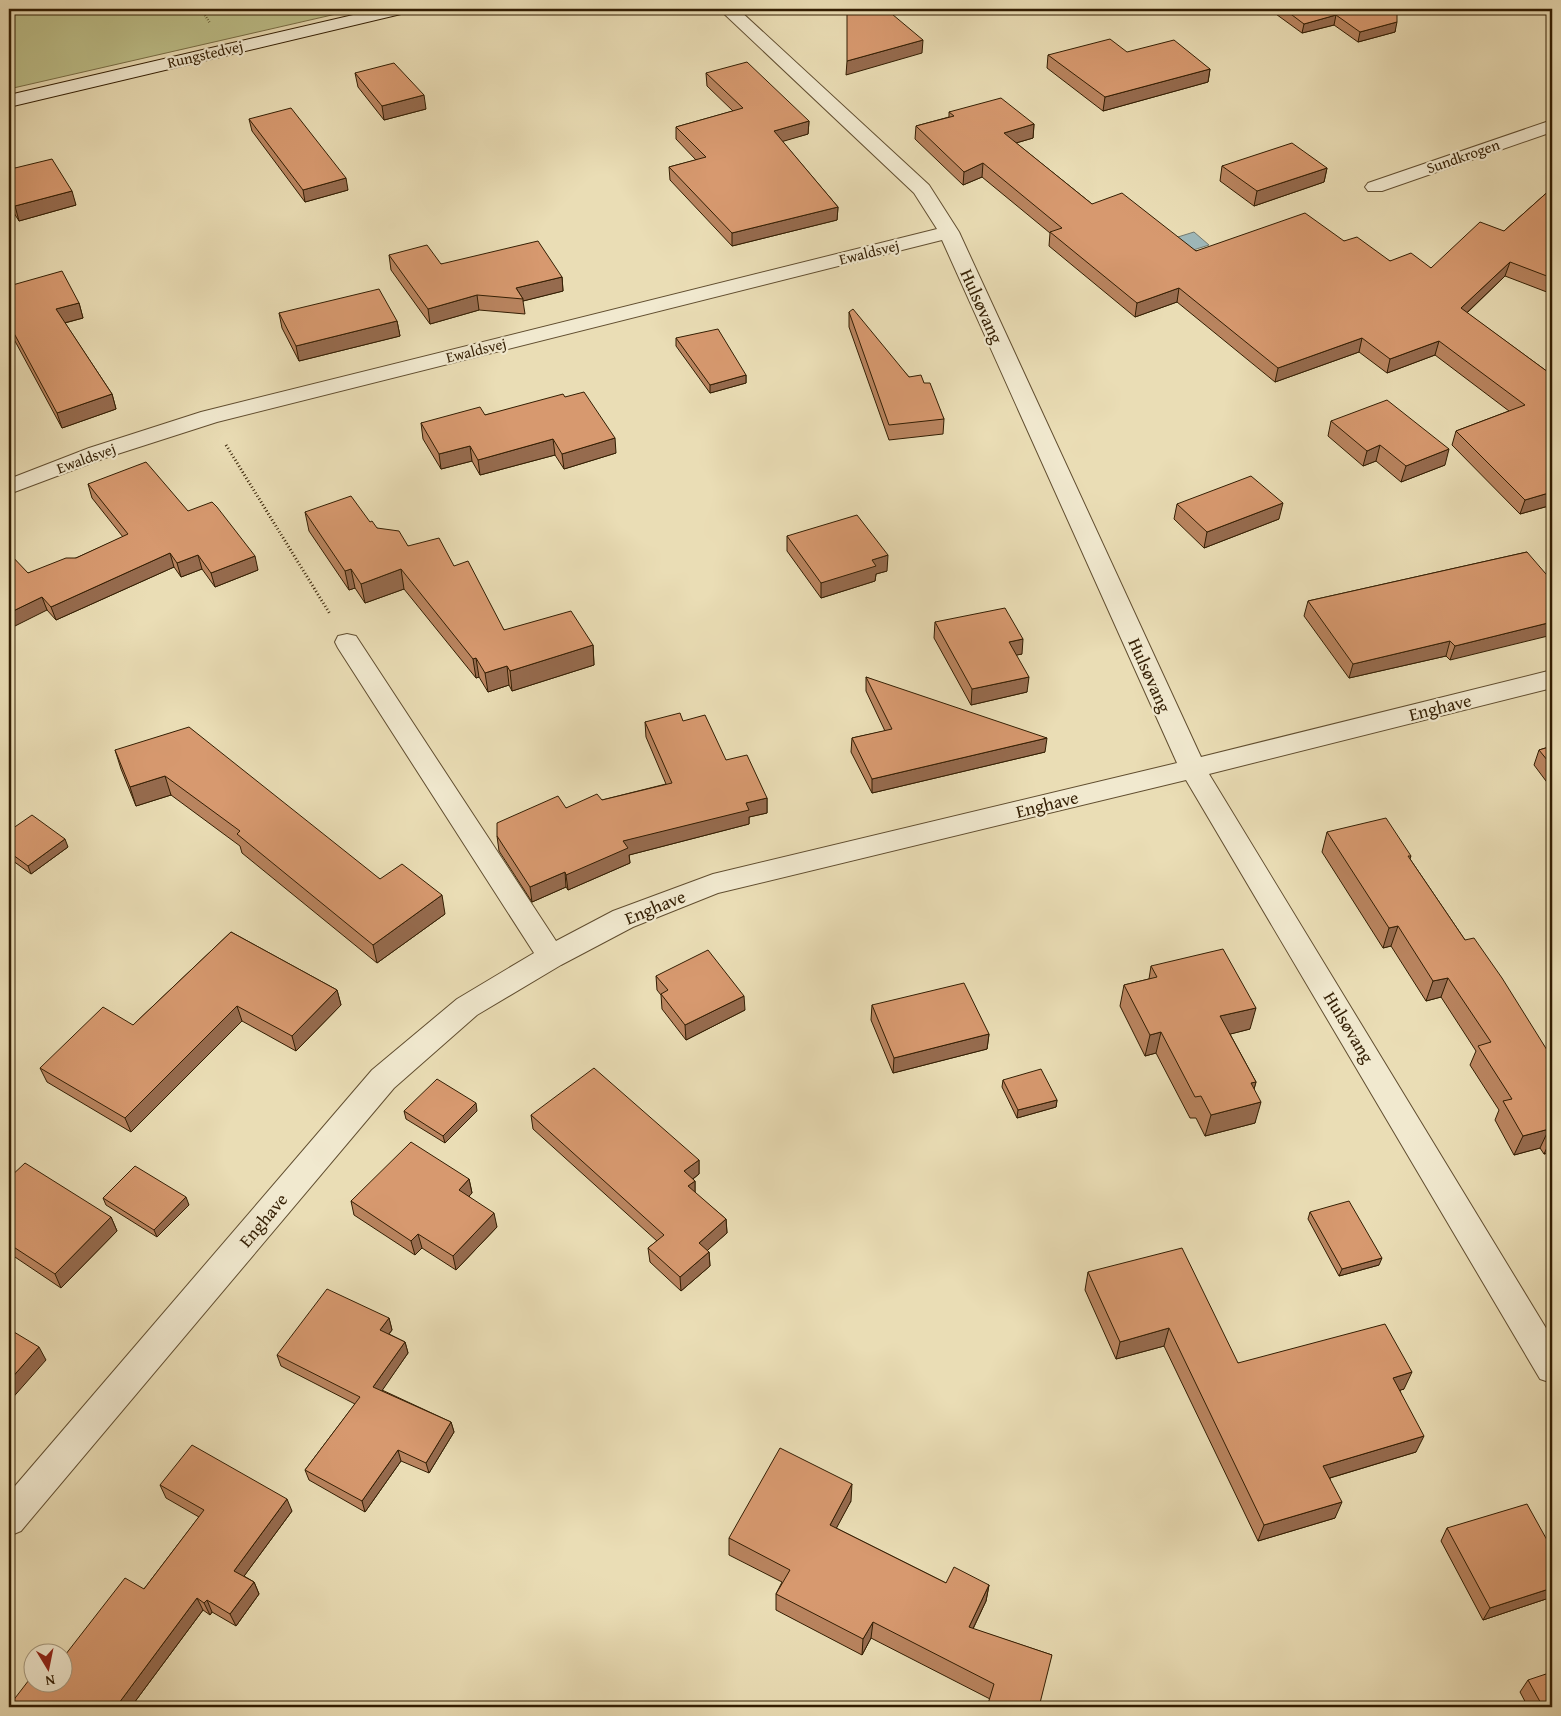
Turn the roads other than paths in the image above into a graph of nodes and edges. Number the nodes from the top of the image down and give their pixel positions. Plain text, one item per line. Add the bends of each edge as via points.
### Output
1 (401, 9) edge
2 (728, 9) edge
3 (9, 101) edge
4 (1552, 126) edge
5 (1375, 187) dead end
6 (949, 232) junction
7 (9, 487) edge
8 (347, 642) road end
9 (1552, 679) edge
10 (1193, 769) junction
11 (551, 957) junction
12 (1552, 1368) edge
13 (9, 1519) edge

1 - 3 street, Rungstedvej
2 - 6 street, Hulsøvang via 922,189
4 - 5 street, Sundkrogen
6 - 7 street, Ewaldsvej via 209,416 97,453
6 - 10 street, Hulsøvang
8 - 11 street
9 - 10 street, Enghave
10 - 11 street, Enghave via 713,884 623,919
10 - 12 street, Hulsøvang
11 - 13 street, Enghave via 467,1007 383,1079

